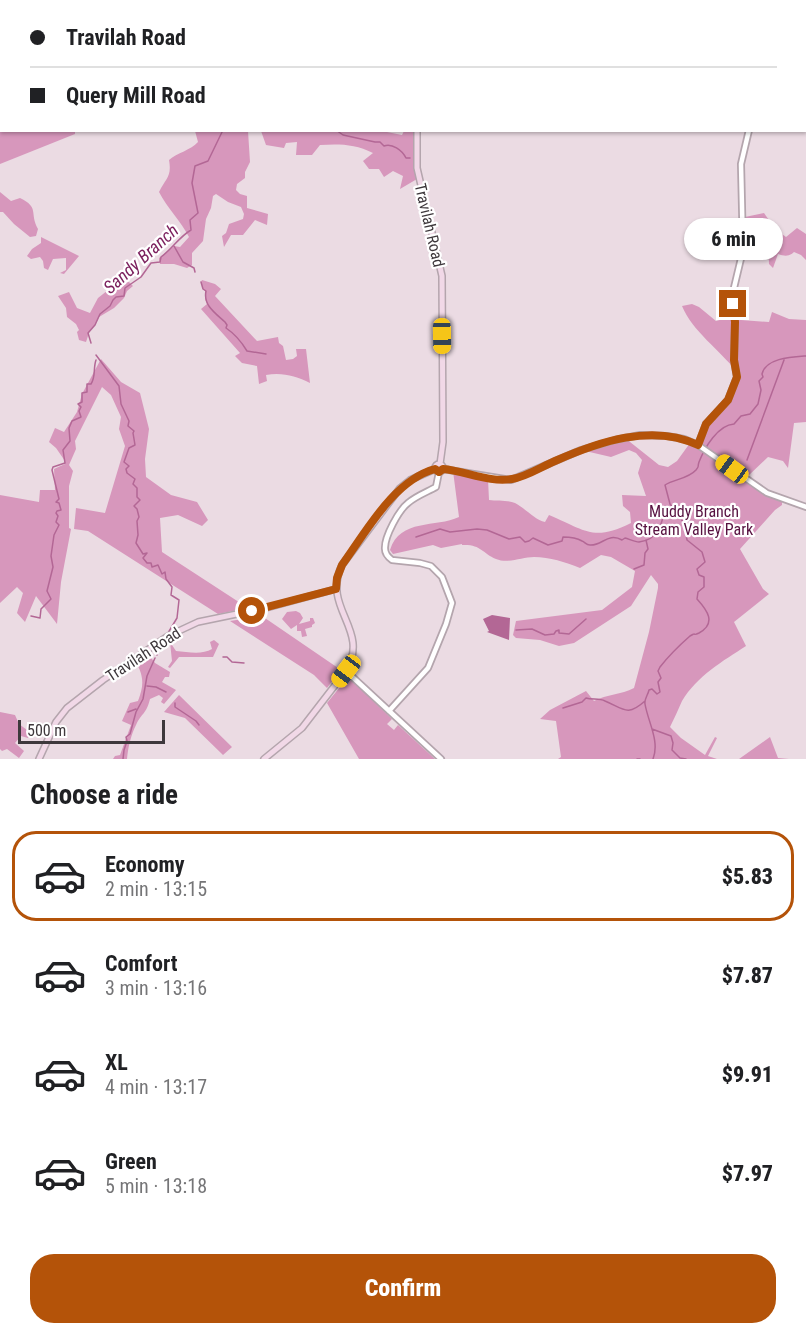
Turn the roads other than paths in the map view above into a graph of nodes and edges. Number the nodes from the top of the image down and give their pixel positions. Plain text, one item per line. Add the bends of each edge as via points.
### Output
1 (417, 132) edge
2 (749, 132) edge
3 (698, 445) junction
4 (439, 468) junction
5 (806, 507) edge
6 (336, 589) junction
7 (346, 671) junction
8 (389, 711) junction
9 (39, 759) edge
10 (264, 759) edge
11 (441, 759) edge

1 - 4 main road, Travilah Road via 417,168 442,276 443,442
2 - 3 street via 741,164 743,250 733,292 737,377 731,395 706,424
3 - 4 street via 667,436 633,436 585,448 511,480
3 - 5 street via 760,489
4 - 6 main road via 410,480 395,494 342,565
4 - 8 street via 436,487 402,508 385,548 392,560 434,568 452,603 429,667
6 - 7 main road via 354,640 352,661
6 - 9 main road, Travilah Road via 198,621 165,638 67,708
7 - 8 street
7 - 10 main road via 302,728
8 - 11 street

